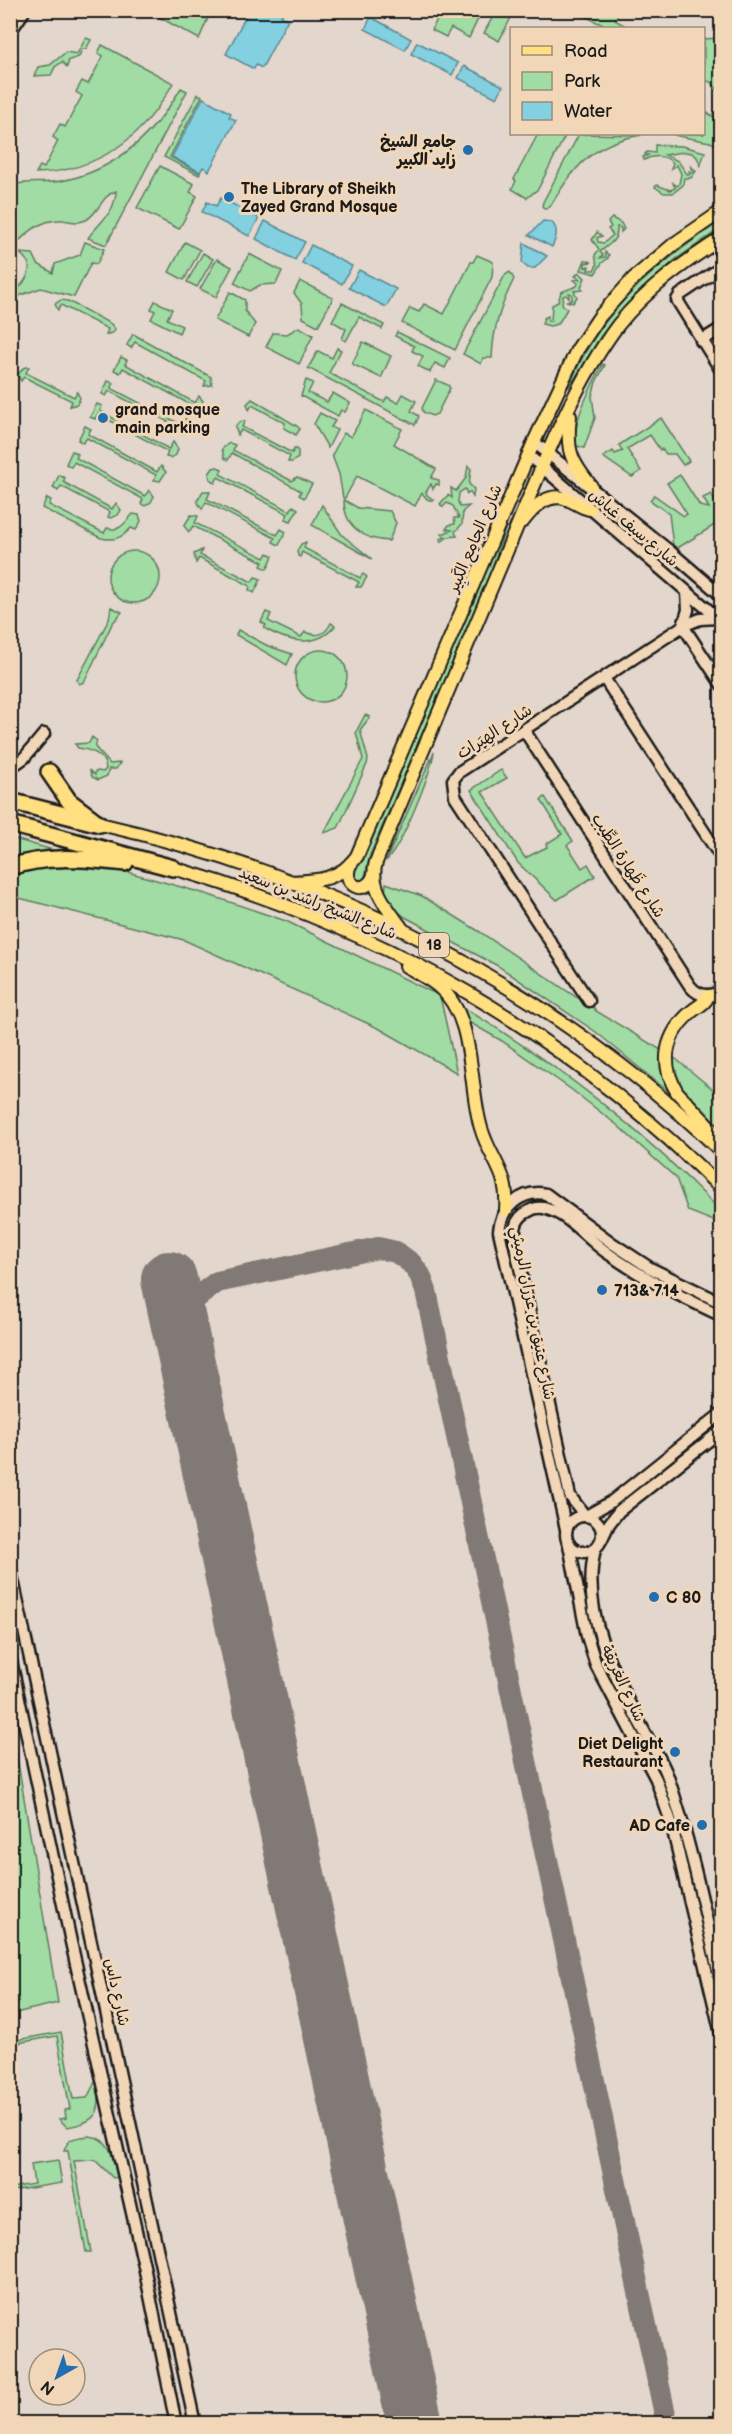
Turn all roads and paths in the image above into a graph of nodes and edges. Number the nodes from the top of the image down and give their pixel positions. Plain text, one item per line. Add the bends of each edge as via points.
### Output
1 (25, 10) edge
2 (10, 32) edge
3 (722, 211) edge
4 (722, 238) edge
5 (722, 267) edge
6 (722, 328) edge
7 (701, 342) junction
8 (722, 372) edge
9 (572, 405) junction
10 (541, 447) junction
11 (536, 461) junction
12 (591, 486) junction
13 (589, 508) junction
14 (514, 534) junction
15 (687, 592) junction
16 (722, 596) edge
17 (720, 619) edge
18 (683, 626) junction
19 (604, 678) junction
20 (722, 685) edge
21 (524, 730) junction
22 (44, 734) dead end
23 (10, 768) edge
24 (49, 772) dead end
25 (10, 801) edge
26 (40, 809) junction
27 (10, 814) edge
28 (10, 824) edge
29 (100, 824) junction
30 (722, 859) edge
31 (351, 863) junction
32 (10, 867) edge
33 (173, 868) junction
34 (374, 875) junction
35 (288, 882) junction
36 (403, 930) junction
37 (355, 933) junction
38 (722, 990) edge
39 (702, 994) junction
40 (589, 1001) dead end
41 (722, 1140) edge
42 (722, 1152) edge
43 (722, 1189) edge
44 (506, 1210) junction
45 (722, 1303) edge
46 (722, 1316) edge
47 (722, 1413) edge
48 (722, 1430) edge
49 (586, 1516) junction
50 (566, 1529) junction
51 (602, 1539) junction
52 (569, 1545) junction
53 (595, 1549) junction
54 (10, 1566) edge
55 (10, 1656) edge
56 (722, 1989) edge
57 (722, 2038) edge
58 (176, 2424) edge
59 (195, 2424) edge

1 - 2 street
3 - 10 main road, شارع الجامِع الكَبِير via 634,278 600,316 573,357
4 - 9 main road, شارع الجامِع الكَبِير via 668,275 628,314 597,355
5 - 7 street via 677,298
6 - 7 street
7 - 8 street
9 - 10 main road, شارع الجامِع الكَبِير
9 - 12 main road via 569,452
10 - 11 main road
10 - 11 main road, شارع الجامِع الكَبِير
10 - 12 street, شارع سيف غباش
11 - 13 street, شارع سيف غباش
11 - 14 main road, شارع الجامِع الكَبِير
11 - 31 main road, شارع الجامِع الكَبِير
12 - 16 street, شارع سيف غباش
13 - 14 main road via 567,499 550,498 535,507
13 - 15 street, شارع سيف غباش
14 - 34 main road, شارع الجامِع الكَبِير via 376,862
15 - 17 street, شارع سيف غباش
15 - 18 street via 688,610
17 - 18 street, شارع الهِيَرات via 700,619
18 - 19 street, شارع الهِيَرات
18 - 20 street
19 - 21 street, شارع الهِيَرات
19 - 30 street
21 - 39 street, شارع ظَهارة الطِّيب
21 - 40 street, شارع الهِيَرات via 459,772 452,791
22 - 23 street
24 - 29 highway via 69,801
25 - 26 highway, شارع الشيخ راشد بن سعيد / 18
26 - 27 highway via 28,816
26 - 29 highway, شارع الشيخ راشد بن سعيد / 18
28 - 33 highway, شارع الشيخ راشد بن سعيد / 18
29 - 35 main road, شارع الشيخ راشد بن سعيد / 18 via 178,844
31 - 34 main road via 347,875 355,886 368,885
31 - 35 main road, شارع الجامِع الكَبِير via 323,880
32 - 33 highway via 32,860 67,857
33 - 37 main road, شارع الشيخ راشد بن سعيد / 18 via 284,904
34 - 36 main road via 381,898
35 - 36 main road, شارع الشيخ راشد بن سعيد / 18
36 - 42 main road, شارع الشيخ راشد بن سعيد / 18 via 541,1007 636,1076
37 - 43 main road, شارع الشيخ راشد بن سعيد / 18 via 455,984 550,1044 628,1103
37 - 44 main road via 439,987 462,1022 481,1127 505,1180
38 - 39 street
39 - 41 main road via 700,1006 674,1031 667,1051 668,1072 677,1092
44 - 45 street, شارع عتيق بن عزران الرميثي via 528,1195 546,1194 650,1268
44 - 50 street, شارع عتيق بن عزران الرميثي via 499,1232
46 - 49 street, شارع عتيق بن عزران الرميثي via 643,1276 545,1208 533,1209 517,1220 516,1250 570,1496
47 - 49 street via 611,1502
48 - 51 street via 619,1511
49 - 50 street via 572,1521
49 - 51 street via 600,1527
50 - 52 street
51 - 53 street
52 - 53 street via 579,1552
52 - 57 street, شارع الغريفة via 596,1665 657,1779 671,1822
53 - 56 street, شارع الغريفة via 591,1574 600,1635 609,1663 671,1785
54 - 59 street, شارع داس
55 - 58 street, شارع داس

